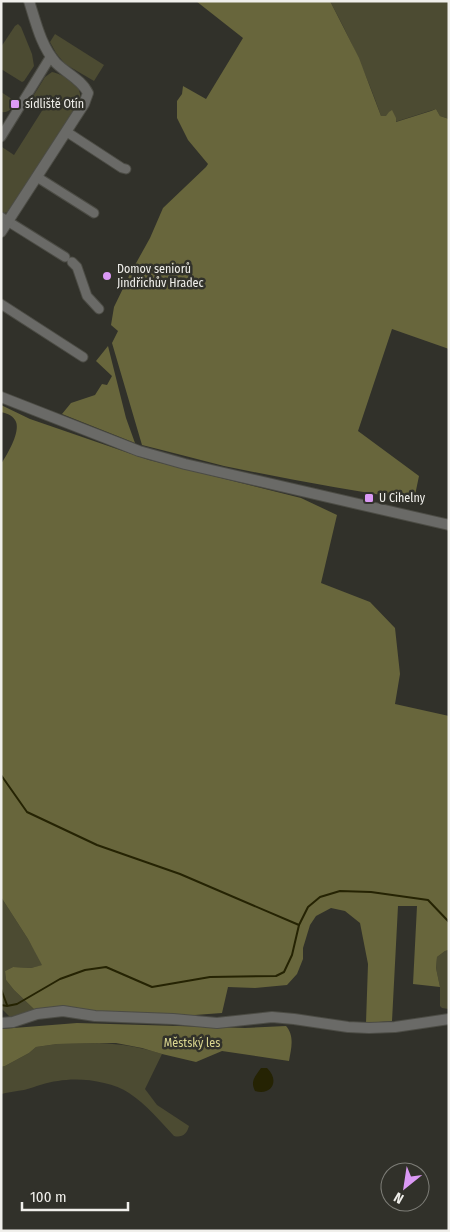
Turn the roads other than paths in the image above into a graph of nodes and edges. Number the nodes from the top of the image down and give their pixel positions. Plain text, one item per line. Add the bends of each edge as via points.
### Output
1 (29, 1) edge
2 (51, 56) junction
3 (70, 134) dead end
4 (1, 138) edge
5 (126, 169) dead end
6 (37, 177) junction
7 (94, 213) dead end
8 (5, 219) edge
9 (1, 232) edge
10 (1, 304) edge
11 (99, 309) dead end
12 (83, 357) dead end
13 (1, 397) edge
14 (449, 525) edge
15 (449, 1019) edge
16 (1, 1023) edge

1 - 2 street via 42,41
2 - 4 street
2 - 6 street via 88,93
3 - 5 street
6 - 7 street
6 - 8 street
8 - 9 street
8 - 11 street via 77,267 86,296
10 - 12 street
13 - 14 street via 139,451
15 - 16 street via 395,1027 348,1028 294,1018 217,1023 63,1011

